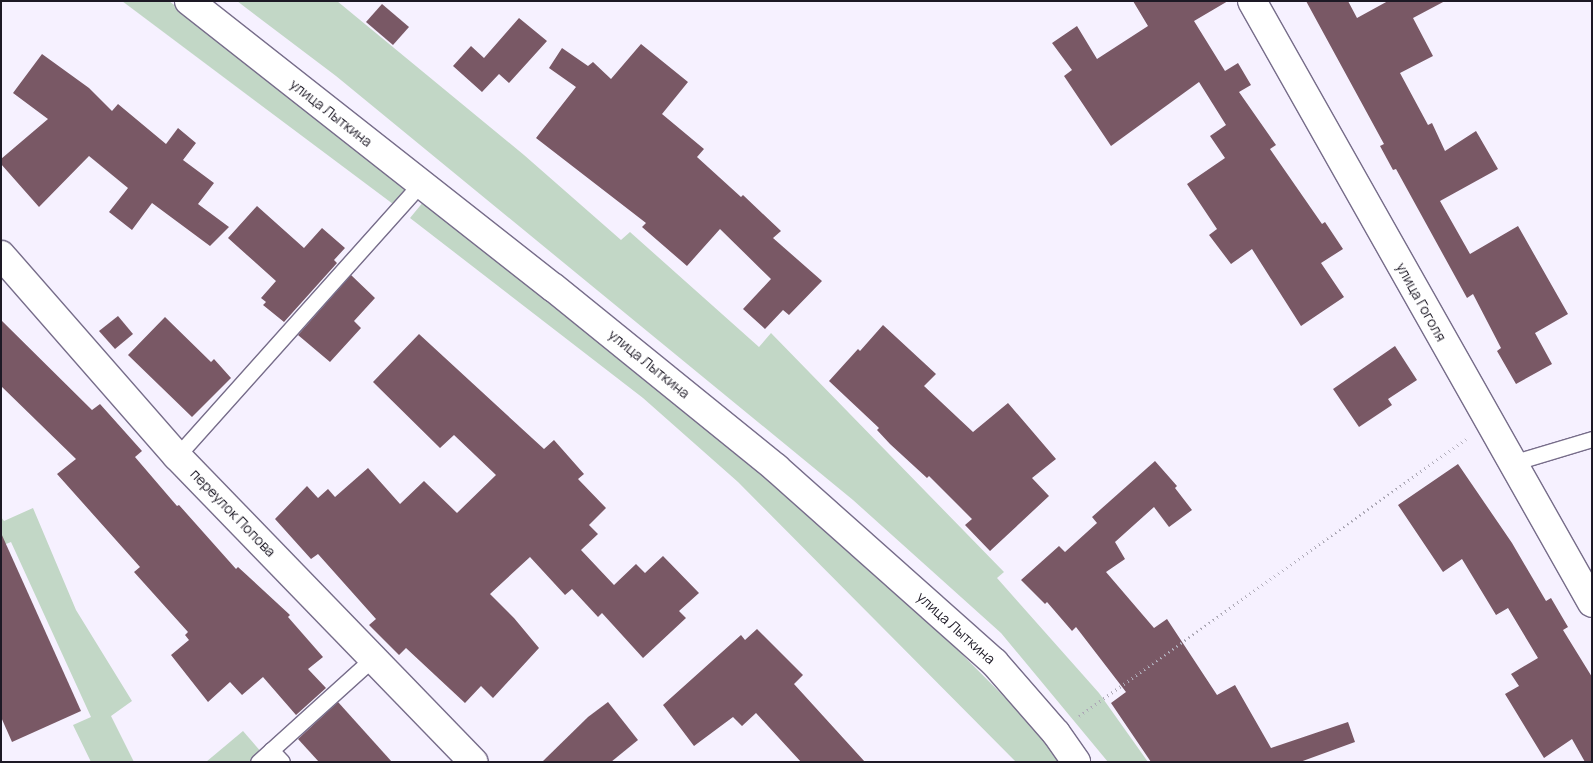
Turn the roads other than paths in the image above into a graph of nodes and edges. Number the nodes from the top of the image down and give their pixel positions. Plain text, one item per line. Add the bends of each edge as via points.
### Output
1 (189, 1) edge
2 (1252, 1) edge
3 (422, 183) junction
4 (1, 255) edge
5 (1592, 439) edge
6 (177, 456) junction
7 (1512, 463) junction
8 (1592, 602) edge
9 (372, 658) junction
10 (271, 750) junction
11 (258, 762) edge
12 (282, 762) edge
13 (474, 762) edge
14 (1076, 762) edge

1 - 3 street, улица Лыткина
2 - 7 street, улица Гоголя
3 - 6 lane
3 - 14 street, улица Лыткина via 776,468 994,662 1056,733
4 - 6 street, переулок Попова
5 - 7 lane
6 - 9 street, переулок Попова
7 - 8 street, улица Гоголя
9 - 10 lane
9 - 13 street, переулок Попова
10 - 11 lane
10 - 12 lane

